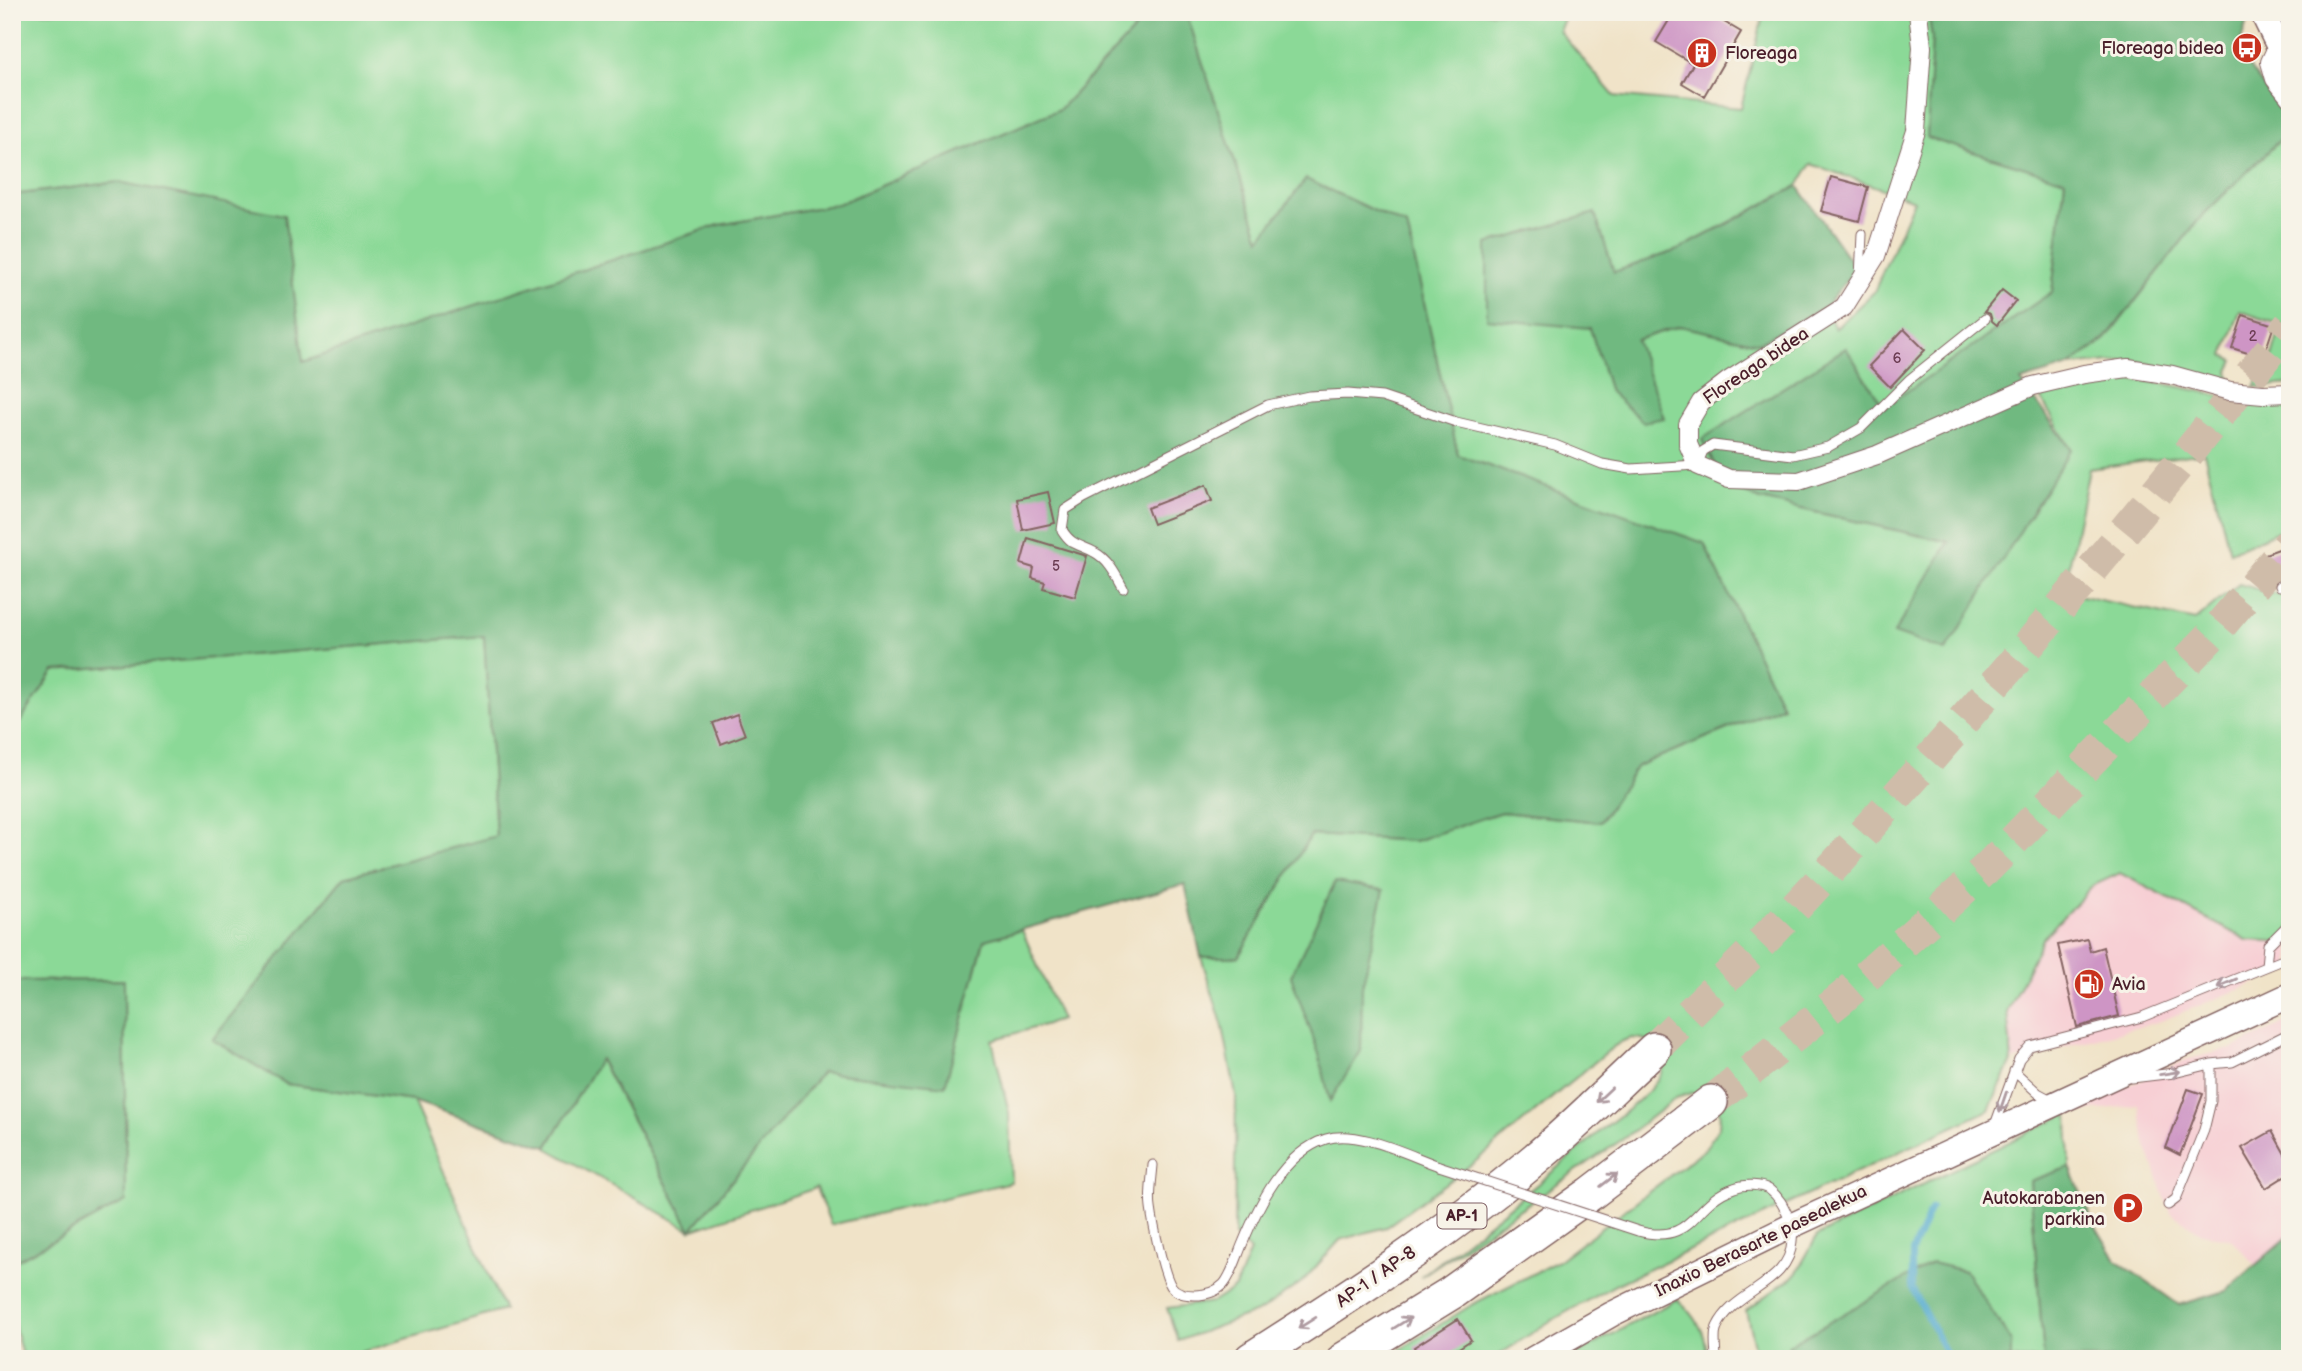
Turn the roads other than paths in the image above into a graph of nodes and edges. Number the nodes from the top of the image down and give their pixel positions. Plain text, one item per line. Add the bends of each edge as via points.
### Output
1 (1918, 12) edge
2 (2262, 12) edge
3 (2284, 54) edge
4 (2290, 98) edge
5 (1862, 234) dead end
6 (1861, 283) junction
7 (1985, 319) dead end
8 (2290, 393) edge
9 (1697, 465) junction
10 (1123, 588) dead end
11 (2290, 923) edge
12 (2290, 957) edge
13 (2266, 965) junction
14 (2290, 995) edge
15 (2290, 1032) edge
16 (1654, 1049) tunnel mouth
17 (2211, 1064) junction
18 (2014, 1072) junction
19 (2102, 1081) junction
20 (1711, 1102) tunnel mouth
21 (2055, 1103) junction
22 (1993, 1132) junction
23 (1153, 1165) dead end
24 (2168, 1205) dead end
25 (1793, 1225) junction
26 (1251, 1359) edge
27 (1344, 1359) edge
28 (1533, 1359) edge
29 (1716, 1359) edge

1 - 6 street, Floreaga bidea via 1922,47 1916,131 1876,256
2 - 3 main road
3 - 4 street via 2270,62
5 - 6 lane
6 - 9 street, Floreaga bidea via 1844,307 1700,402 1688,424 1688,444
7 - 9 lane via 1910,379 1861,428 1828,447 1793,455 1713,446 1703,451
8 - 9 street via 2230,391 2127,368 2033,386 1877,454 1799,481 1729,479
9 - 10 lane via 1630,469 1602,464 1555,445 1456,422 1382,397 1322,395 1268,404 1065,510 1062,530 1070,542 1097,553
11 - 13 lane via 2268,945
12 - 13 lane
13 -> 18 lane via 2142,1017 2030,1046
14 - 19 main road, Inaxio Berasarte pasealekua
15 - 17 lane via 2232,1062
16 -> 26 highway, AP-1 / AP-8 / AP-1 via 1535,1160 1472,1209 1359,1290
19 -> 17 lane
17 - 24 lane via 2211,1101 2204,1130 2175,1199
18 - 21 lane
18 -> 22 lane
19 - 21 main road, Inaxio Berasarte pasealekua
27 -> 20 highway via 1451,1293
21 - 22 main road, Inaxio Berasarte pasealekua
22 - 25 main road, Inaxio Berasarte pasealekua
23 - 25 lane, bridge via 1150,1206 1166,1273 1172,1287 1184,1295 1214,1291 1225,1282 1255,1213 1282,1174 1303,1151 1342,1136 1656,1236 1686,1227 1712,1199 1742,1185 1765,1187 1778,1196
25 - 28 main road, Inaxio Berasarte pasealekua via 1612,1314
25 - 29 lane via 1791,1255 1785,1265 1740,1300 1716,1329

